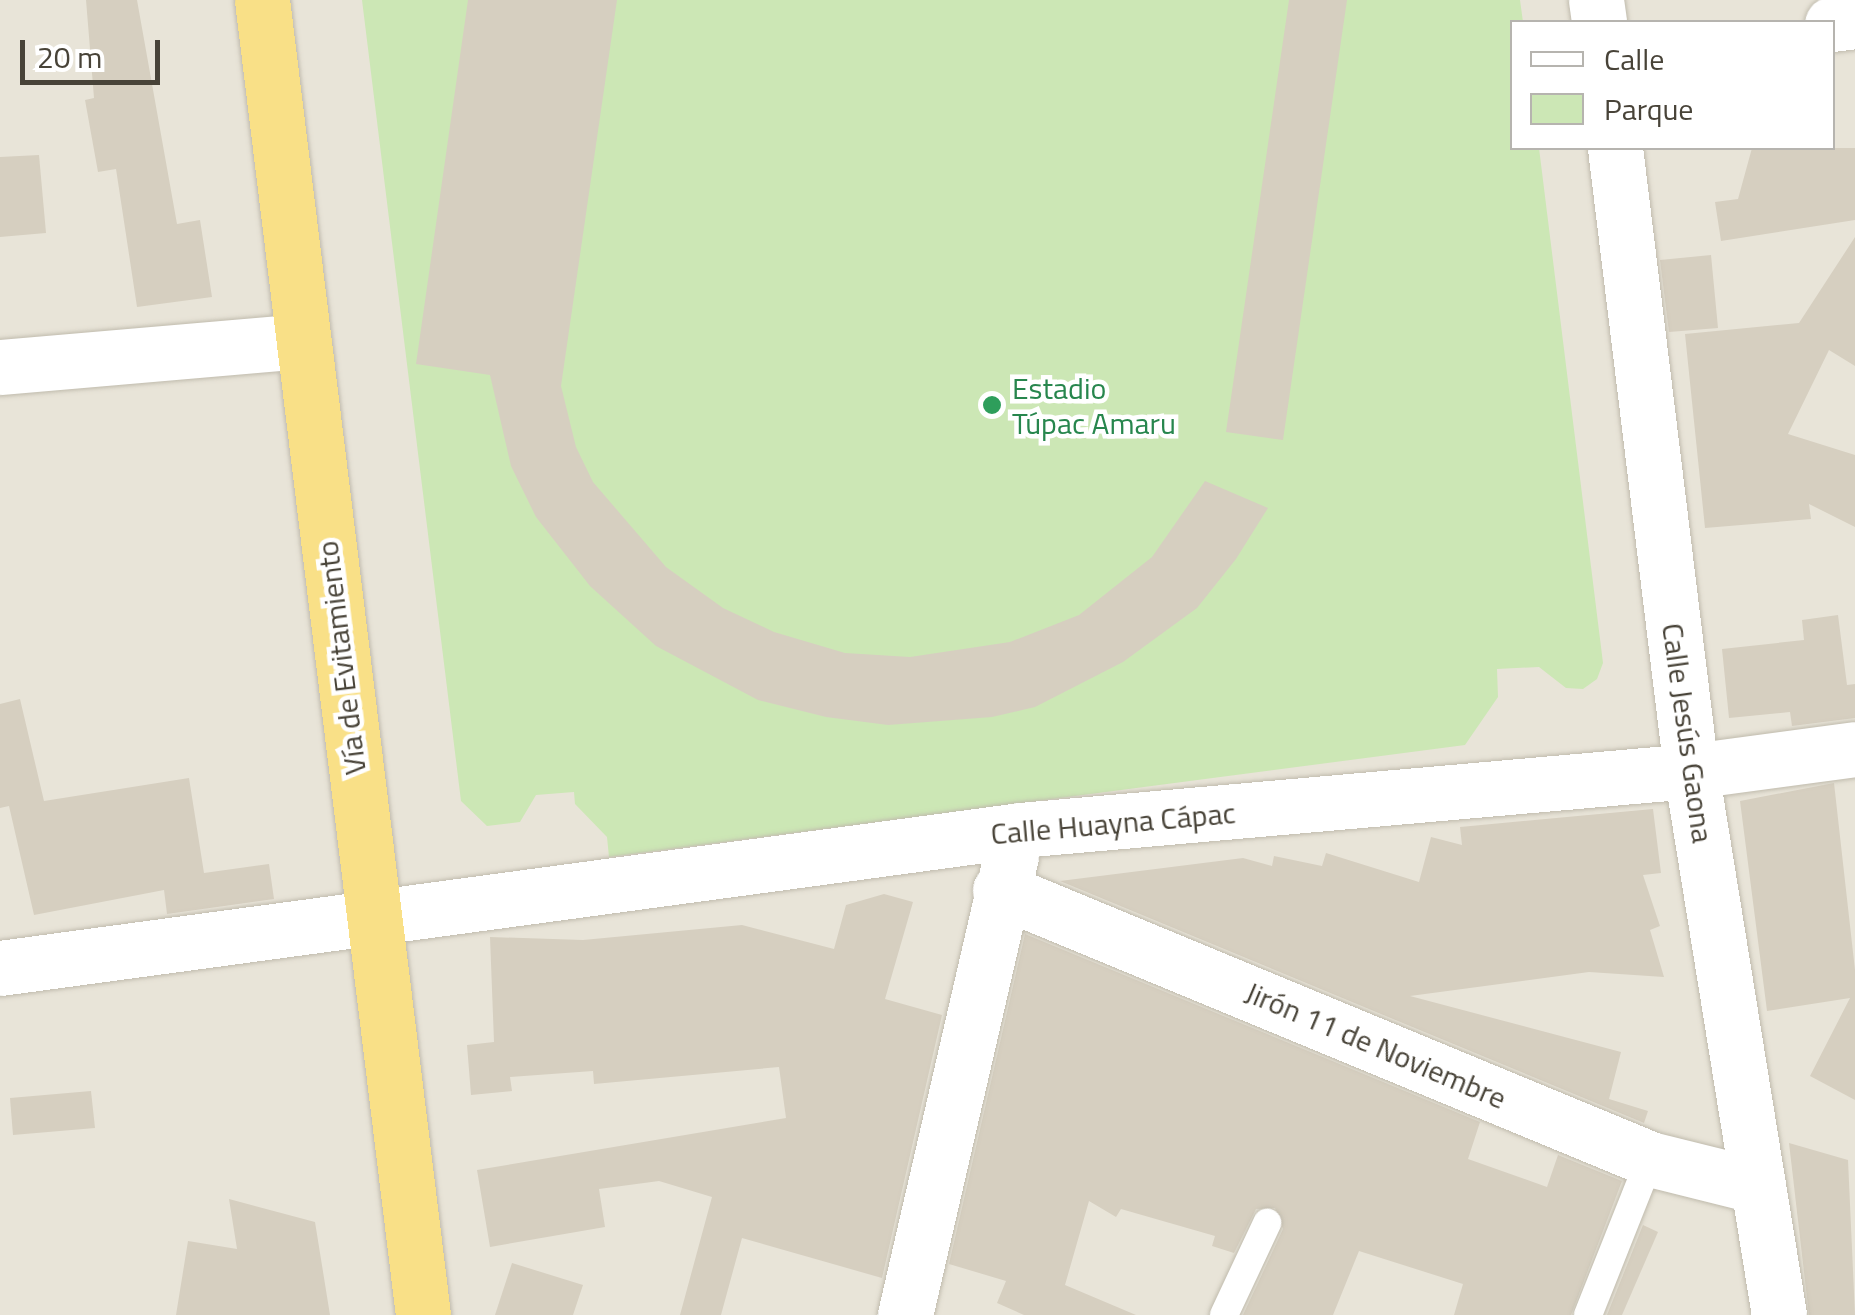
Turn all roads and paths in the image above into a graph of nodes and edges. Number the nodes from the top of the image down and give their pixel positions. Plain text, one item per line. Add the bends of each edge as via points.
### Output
1 (262, 0) edge
2 (1615, 150) edge
3 (303, 341) junction
4 (0, 366) edge
5 (1855, 749) edge
6 (1690, 771) junction
7 (1020, 830) junction
8 (1000, 890) junction
9 (373, 917) junction
10 (0, 968) edge
11 (1650, 1159) junction
12 (1758, 1186) junction
13 (1267, 1223) dead end
14 (423, 1315) edge
15 (905, 1315) edge
16 (1224, 1315) edge
17 (1588, 1315) edge
18 (1779, 1315) edge

1 - 3 highway, Vía de Evitamiento
2 - 6 street, Calle Jesús Gaona
3 - 4 street
3 - 9 highway, Vía de Evitamiento
5 - 6 street, Calle Huayna Cápac
6 - 7 street, Calle Huayna Cápac
6 - 12 street, Calle Jesús Gaona
7 - 8 street
7 - 9 street, Calle Huayna Cápac
8 - 11 street, Jirón 11 de Noviembre
8 - 15 street
9 - 10 street, Calle Huayna Cápac
9 - 14 highway, Vía de Evitamiento
11 - 12 street, Jirón 11 de Noviembre
11 - 17 lane
12 - 18 street, Calle Jesús Gaona
13 - 16 lane

